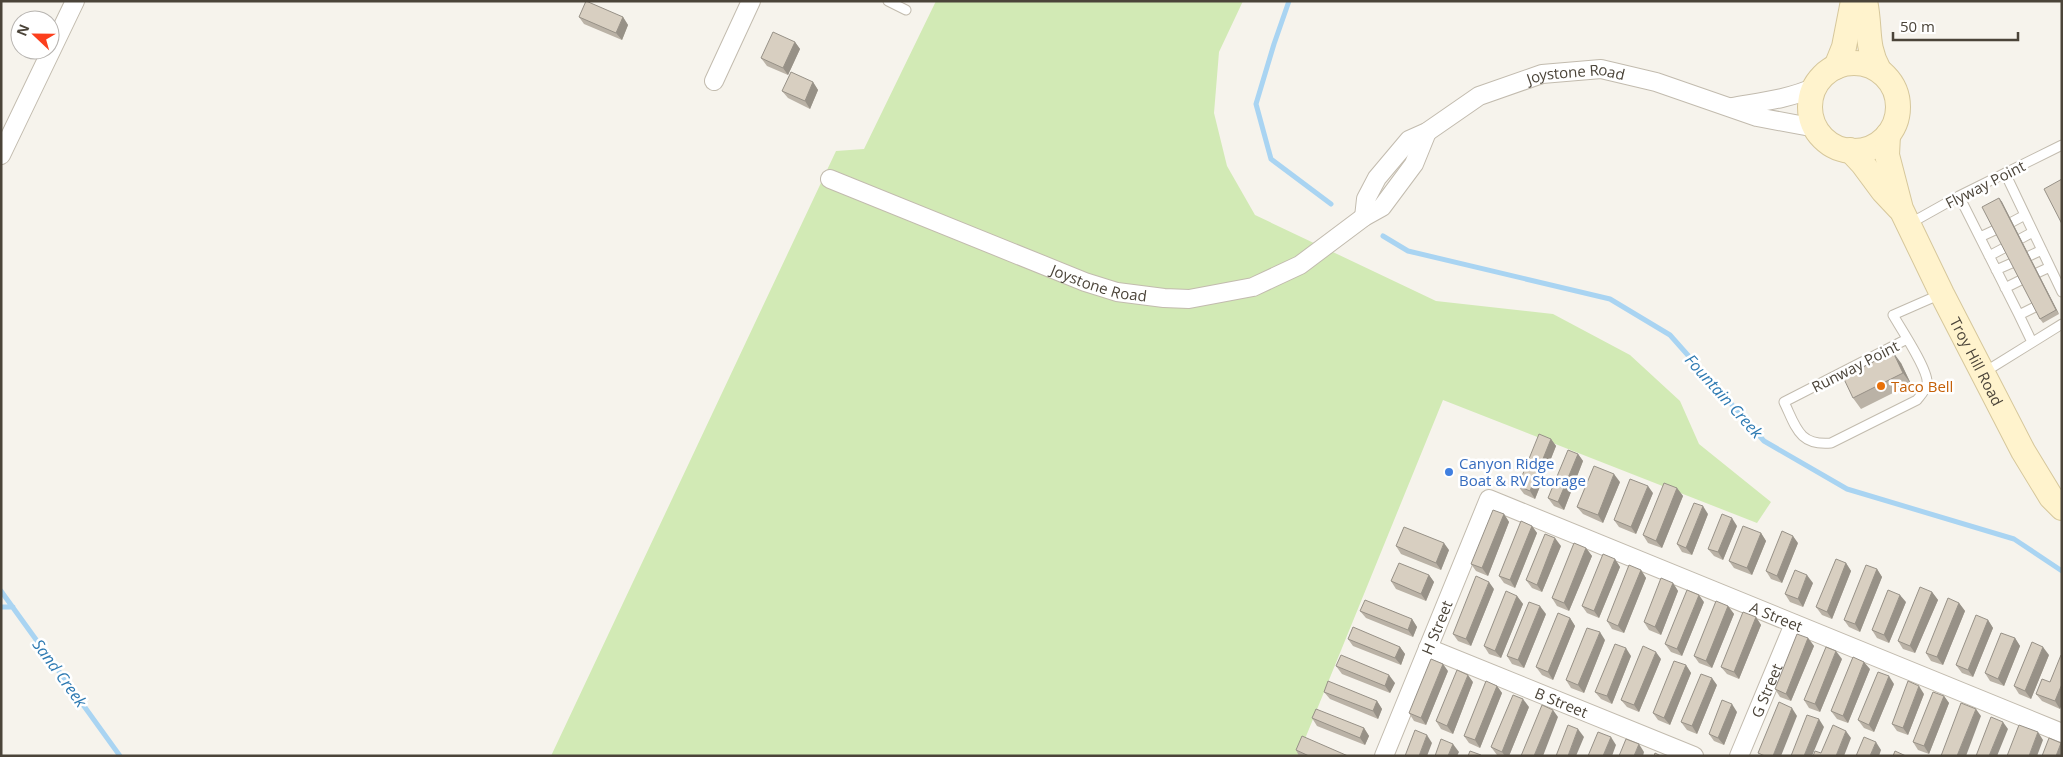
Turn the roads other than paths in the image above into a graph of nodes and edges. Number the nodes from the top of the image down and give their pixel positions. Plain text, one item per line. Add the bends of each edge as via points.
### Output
1 (75, 1) edge
2 (751, 1) edge
3 (888, 1) edge
4 (1853, 1) edge
5 (1866, 1) edge
6 (906, 10) dead end
7 (1836, 67) junction
8 (1879, 70) junction
9 (714, 81) dead end
10 (1815, 87) junction
11 (1732, 107) junction
12 (1816, 128) junction
13 (1888, 135) junction
14 (2062, 145) edge
15 (1850, 150) junction
16 (1, 155) edge
17 (2005, 174) junction
18 (830, 179) dead end
19 (1959, 196) junction
20 (2025, 215) junction
21 (1905, 216) junction
22 (2012, 222) edge
23 (1995, 230) edge
24 (2033, 232) junction
25 (1980, 237) junction
26 (2020, 239) edge
27 (2004, 248) edge
28 (2042, 250) junction
29 (1989, 256) junction
30 (2029, 256) edge
31 (2012, 263) edge
32 (2050, 267) junction
33 (1996, 270) junction
34 (2037, 273) edge
35 (2021, 280) edge
36 (2005, 288) junction
37 (1942, 294) junction
38 (2060, 294) edge
39 (2035, 307) edge
40 (2019, 315) junction
41 (2062, 324) edge
42 (1907, 339) junction
43 (2032, 342) junction
44 (1983, 373) junction
45 (1489, 499) joint
46 (2062, 508) edge
47 (1794, 624) junction
48 (1428, 648) junction
49 (2062, 733) edge
50 (1384, 756) edge
51 (1694, 756) edge
52 (1739, 756) edge

1 - 16 street
2 - 9 street
3 - 6 lane
4 - 7 main road
5 - 8 main road via 1871,57
7 - 8 main road via 1858,63
7 - 10 main road
8 - 13 main road via 1897,97 1898,113
10 - 11 street, Joystone Road via 1792,97
10 - 12 main road via 1811,107
11 - 12 street, Joystone Road via 1757,117
11 - 18 street, Joystone Road via 1656,82 1602,69 1542,74 1479,96 1427,132 1414,164 1382,207 1300,265 1252,287 1189,299 1117,292 1085,282
12 - 15 main road via 1827,141
13 - 15 main road via 1875,146
13 - 21 main road via 1887,155
14 - 17 lane, Flyway Point
15 - 21 main road
17 - 19 lane, Flyway Point
17 - 20 lane
19 - 21 lane, Flyway Point
19 - 25 lane
20 - 22 lane
20 - 24 lane
21 - 37 main road, Troy Hill Road
23 - 25 lane
24 - 26 lane
24 - 28 lane
25 - 29 lane
27 - 29 lane
28 - 30 lane
28 - 32 lane
29 - 33 lane
31 - 33 lane
32 - 34 lane
32 - 38 lane
33 - 36 lane
35 - 36 lane
36 - 40 lane
37 - 42 lane, Runway Point via 1893,315
37 - 44 main road, Troy Hill Road
39 - 40 lane
40 - 43 lane
41 - 43 lane
42 - 42 lane, Runway Point via 1928,381 1917,400 1831,442 1817,444 1805,439 1784,402
43 - 44 lane
44 - 46 main road, Troy Hill Road via 2023,451 2051,497
45 - 47 street, A Street
45 - 48 street, H Street
47 - 49 street, A Street
47 - 52 street, G Street
48 - 50 street, H Street
48 - 51 street, B Street

